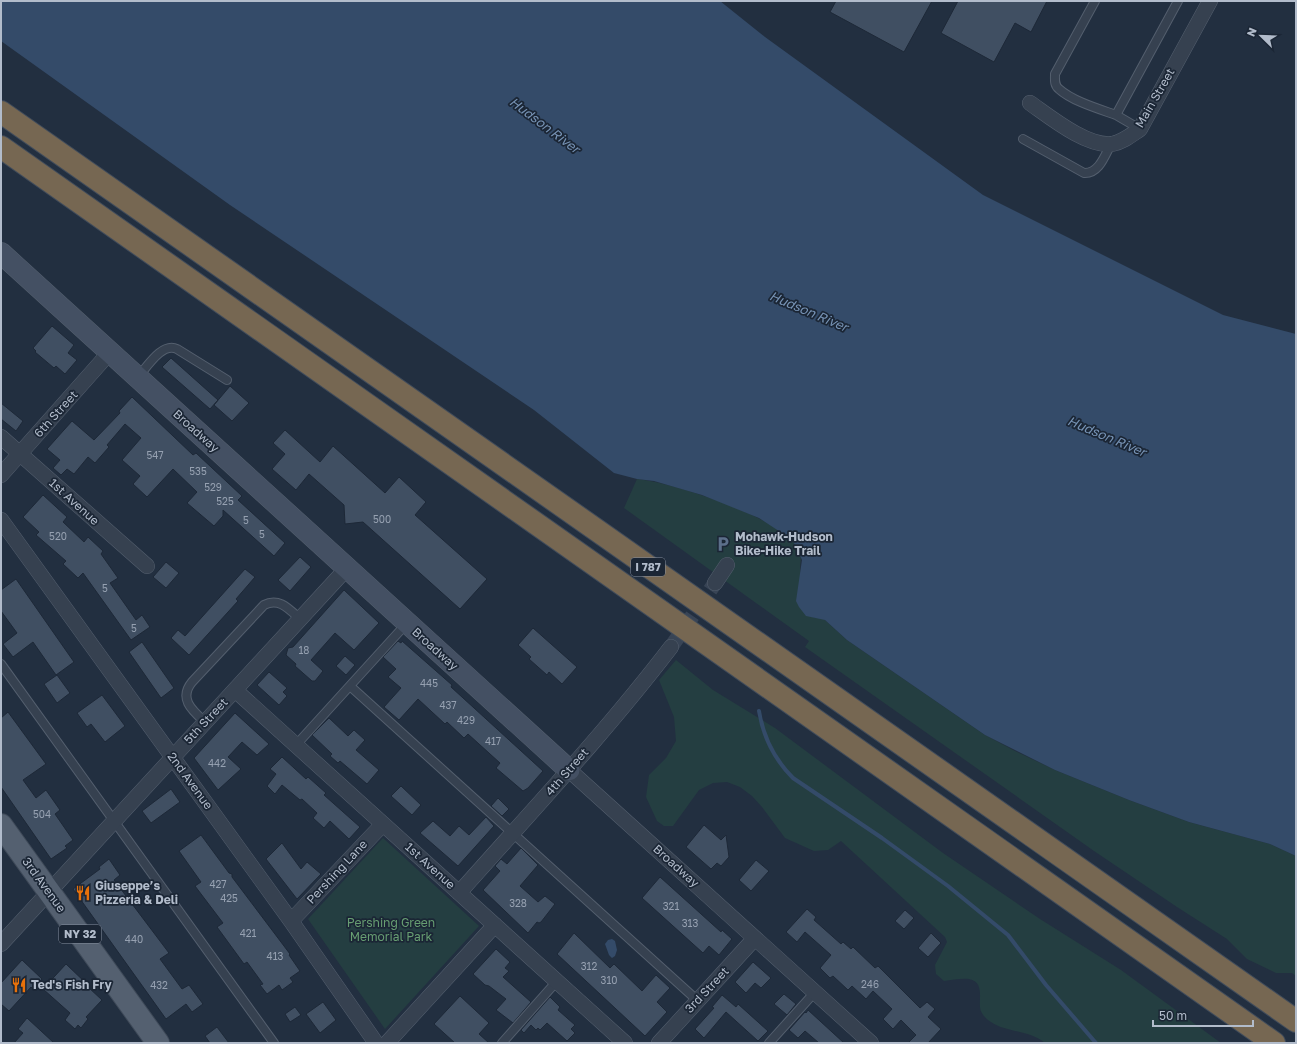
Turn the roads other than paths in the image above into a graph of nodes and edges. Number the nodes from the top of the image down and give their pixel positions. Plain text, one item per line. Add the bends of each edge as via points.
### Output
1 (1095, 1) edge
2 (1178, 1) edge
3 (1210, 1) edge
4 (1030, 103) dead end
5 (1, 112) edge
6 (1116, 115) junction
7 (1140, 129) junction
8 (1023, 139) dead end
9 (1112, 144) junction
10 (1, 147) edge
11 (1, 254) edge
12 (110, 352) junction
13 (138, 378) junction
14 (227, 380) dead end
15 (1, 437) edge
16 (20, 454) junction
17 (1, 476) edge
18 (1, 520) edge
19 (727, 565) dead end
20 (147, 566) dead end
21 (347, 568) junction
22 (716, 584) tunnel mouth
23 (300, 619) junction
24 (407, 623) junction
25 (671, 647) tunnel mouth
26 (1, 664) edge
27 (350, 686) junction
28 (235, 690) junction
29 (205, 722) junction
30 (296, 745) junction
31 (173, 757) junction
32 (569, 770) junction
33 (114, 820) junction
34 (383, 824) junction
35 (1, 825) edge
36 (512, 833) junction
37 (48, 891) junction
38 (459, 893) junction
39 (291, 921) junction
40 (495, 925) junction
41 (755, 938) junction
42 (1, 944) edge
43 (557, 981) junction
44 (815, 992) junction
45 (698, 1001) junction
46 (1296, 1021) edge
47 (158, 1043) edge
48 (274, 1043) edge
49 (376, 1043) edge
50 (387, 1043) edge
51 (502, 1043) edge
52 (625, 1043) edge
53 (659, 1043) edge
54 (769, 1043) edge
55 (871, 1043) edge
56 (1274, 1043) edge

1 - 6 lane via 1055,74 1055,82 1058,89 1088,106
2 - 6 lane
3 - 7 street, Main Street
4 - 9 street via 1067,130 1092,141
5 - 46 highway, I 787
6 - 7 lane
7 - 9 street, Main Street via 1125,140
8 - 9 lane via 1084,173 1095,170
10 - 56 highway, I 787
11 - 12 street, Broadway
12 - 13 street, Broadway
12 - 16 street, 6th Street
13 - 14 lane via 162,351 171,347
13 - 21 street, Broadway
15 - 16 street, 1st Avenue
16 - 17 street, 6th Street
16 - 20 street, 1st Avenue
18 - 31 street, 2nd Avenue
19 - 22 street
21 - 23 street, 5th Street
21 - 24 street, Broadway
23 - 28 street, 5th Street
23 - 29 lane via 283,604 266,604 207,665 190,685 186,696 191,709
24 - 27 lane
24 - 32 street, Broadway
25 - 32 street, 4th Street
26 - 33 lane
27 - 30 lane
27 - 36 lane
28 - 29 street, 5th Street
28 - 30 street, 1st Avenue
29 - 31 street, 5th Street
30 - 34 street, 1st Avenue
31 - 33 street, 5th Street
31 - 39 street, 2nd Avenue
32 - 36 street, 4th Street
32 - 41 street, Broadway
33 - 37 street, 5th Street
33 - 48 lane
34 - 38 street, 1st Avenue
34 - 39 street, Pershing Lane
35 - 37 main road, 3rd Avenue / NY 32
36 - 38 street, 4th Street
36 - 45 lane
37 - 42 street, 5th Street
37 - 47 main road, 3rd Avenue / NY 32
38 - 40 street, 1st Avenue
39 - 49 street, 2nd Avenue
40 - 43 street, 1st Avenue
40 - 50 street
41 - 44 street, Broadway
41 - 45 street, 3rd Street
43 - 51 lane
43 - 52 street, 1st Avenue
44 - 54 lane
44 - 55 street, Broadway
45 - 53 street, 3rd Street

